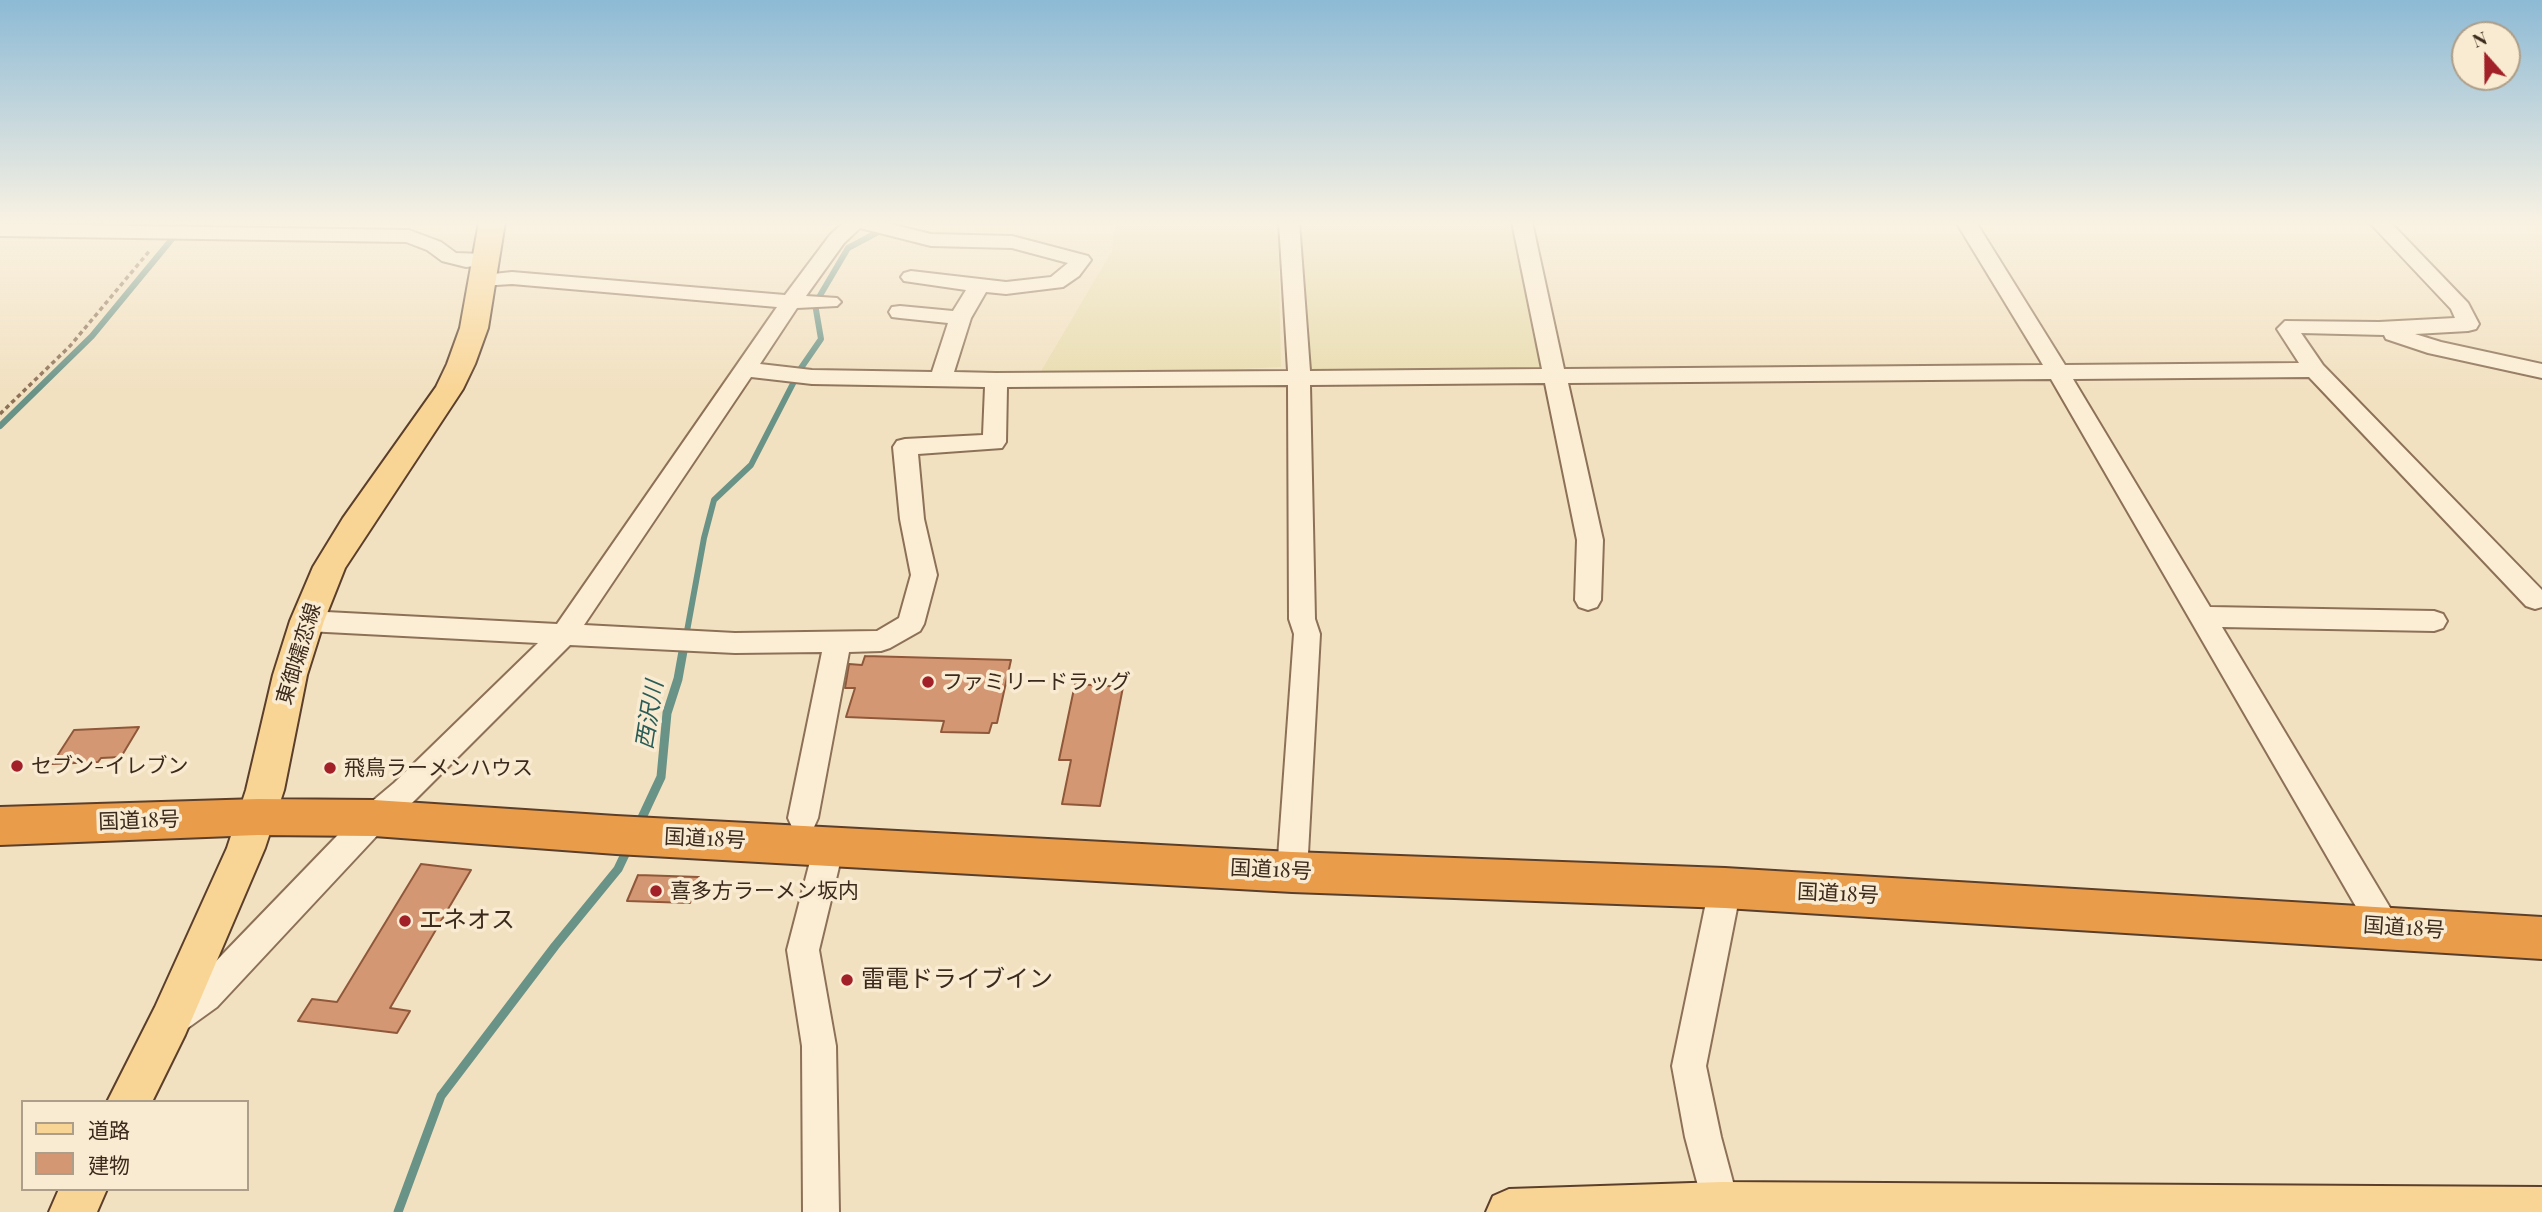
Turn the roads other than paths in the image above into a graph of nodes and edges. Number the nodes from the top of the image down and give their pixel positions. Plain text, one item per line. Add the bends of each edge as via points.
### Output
1 (482, 279) edge
2 (519, 279) edge
3 (813, 279) edge
4 (916, 279) edge
5 (1062, 279) edge
6 (1293, 279) edge
7 (1534, 279) edge
8 (2001, 279) edge
9 (2434, 279) edge
10 (979, 285) junction
11 (798, 302) junction
12 (830, 302) dead end
13 (900, 312) dead end
14 (960, 318) junction
15 (2379, 329) junction
16 (745, 369) junction
17 (2315, 370) junction
18 (2542, 371) edge
19 (2058, 372) junction
20 (1555, 374) junction
21 (1299, 376) junction
22 (941, 379) junction
23 (996, 380) junction
24 (2535, 599) dead end
25 (1588, 600) dead end
26 (2202, 617) junction
27 (307, 621) junction
28 (2434, 621) dead end
29 (564, 634) junction
30 (837, 642) junction
31 (258, 817) junction
32 (374, 818) junction
33 (0, 826) edge
34 (816, 832) junction
35 (1292, 872) junction
36 (1725, 888) junction
37 (2384, 926) junction
38 (2542, 938) edge
39 (170, 1021) junction
40 (129, 1100) edge
41 (83, 1191) edge
42 (1723, 1209) edge
43 (2542, 1209) edge
44 (72, 1212) edge
45 (821, 1212) edge
46 (1509, 1212) edge

1 - 27 main road, 東御嬬恋線 via 474,328 449,389 354,526 329,568
2 - 11 street
3 - 11 street
4 - 10 street
5 - 10 street via 1006,288
6 - 21 street
7 - 20 street
8 - 19 street
9 - 15 street via 2461,307 2468,324
10 - 14 street
11 - 12 street
11 - 16 street
13 - 14 street
14 - 22 street
15 - 17 street via 2288,329
15 - 18 street via 2436,348
16 - 22 street via 810,376
16 - 29 street
17 - 19 street
17 - 24 street
19 - 20 street
19 - 26 street
20 - 21 street
20 - 25 street via 1590,540
21 - 23 street
21 - 35 street via 1302,619 1307,634
22 - 23 street
23 - 30 street via 994,442 905,447 912,519 924,575 911,624 881,641
26 - 28 street
26 - 37 street
27 - 29 street
27 - 31 main road, 東御嬬恋線
29 - 30 street via 735,643
29 - 32 street
30 - 34 street
31 - 32 highway, 国道18号
31 - 33 highway, 国道18号
31 - 39 main road, 東御嬬恋線
32 - 34 highway, 国道18号
32 - 39 street via 205,996
34 - 35 highway, 国道18号
34 - 45 street via 803,950 819,1046
35 - 36 highway, 国道18号
36 - 37 highway, 国道18号
36 - 42 street via 1689,1066
37 - 38 highway, 国道18号
39 - 40 main road, 東御嬬恋線
41 - 44 main road
42 - 43 main road
42 - 46 main road

